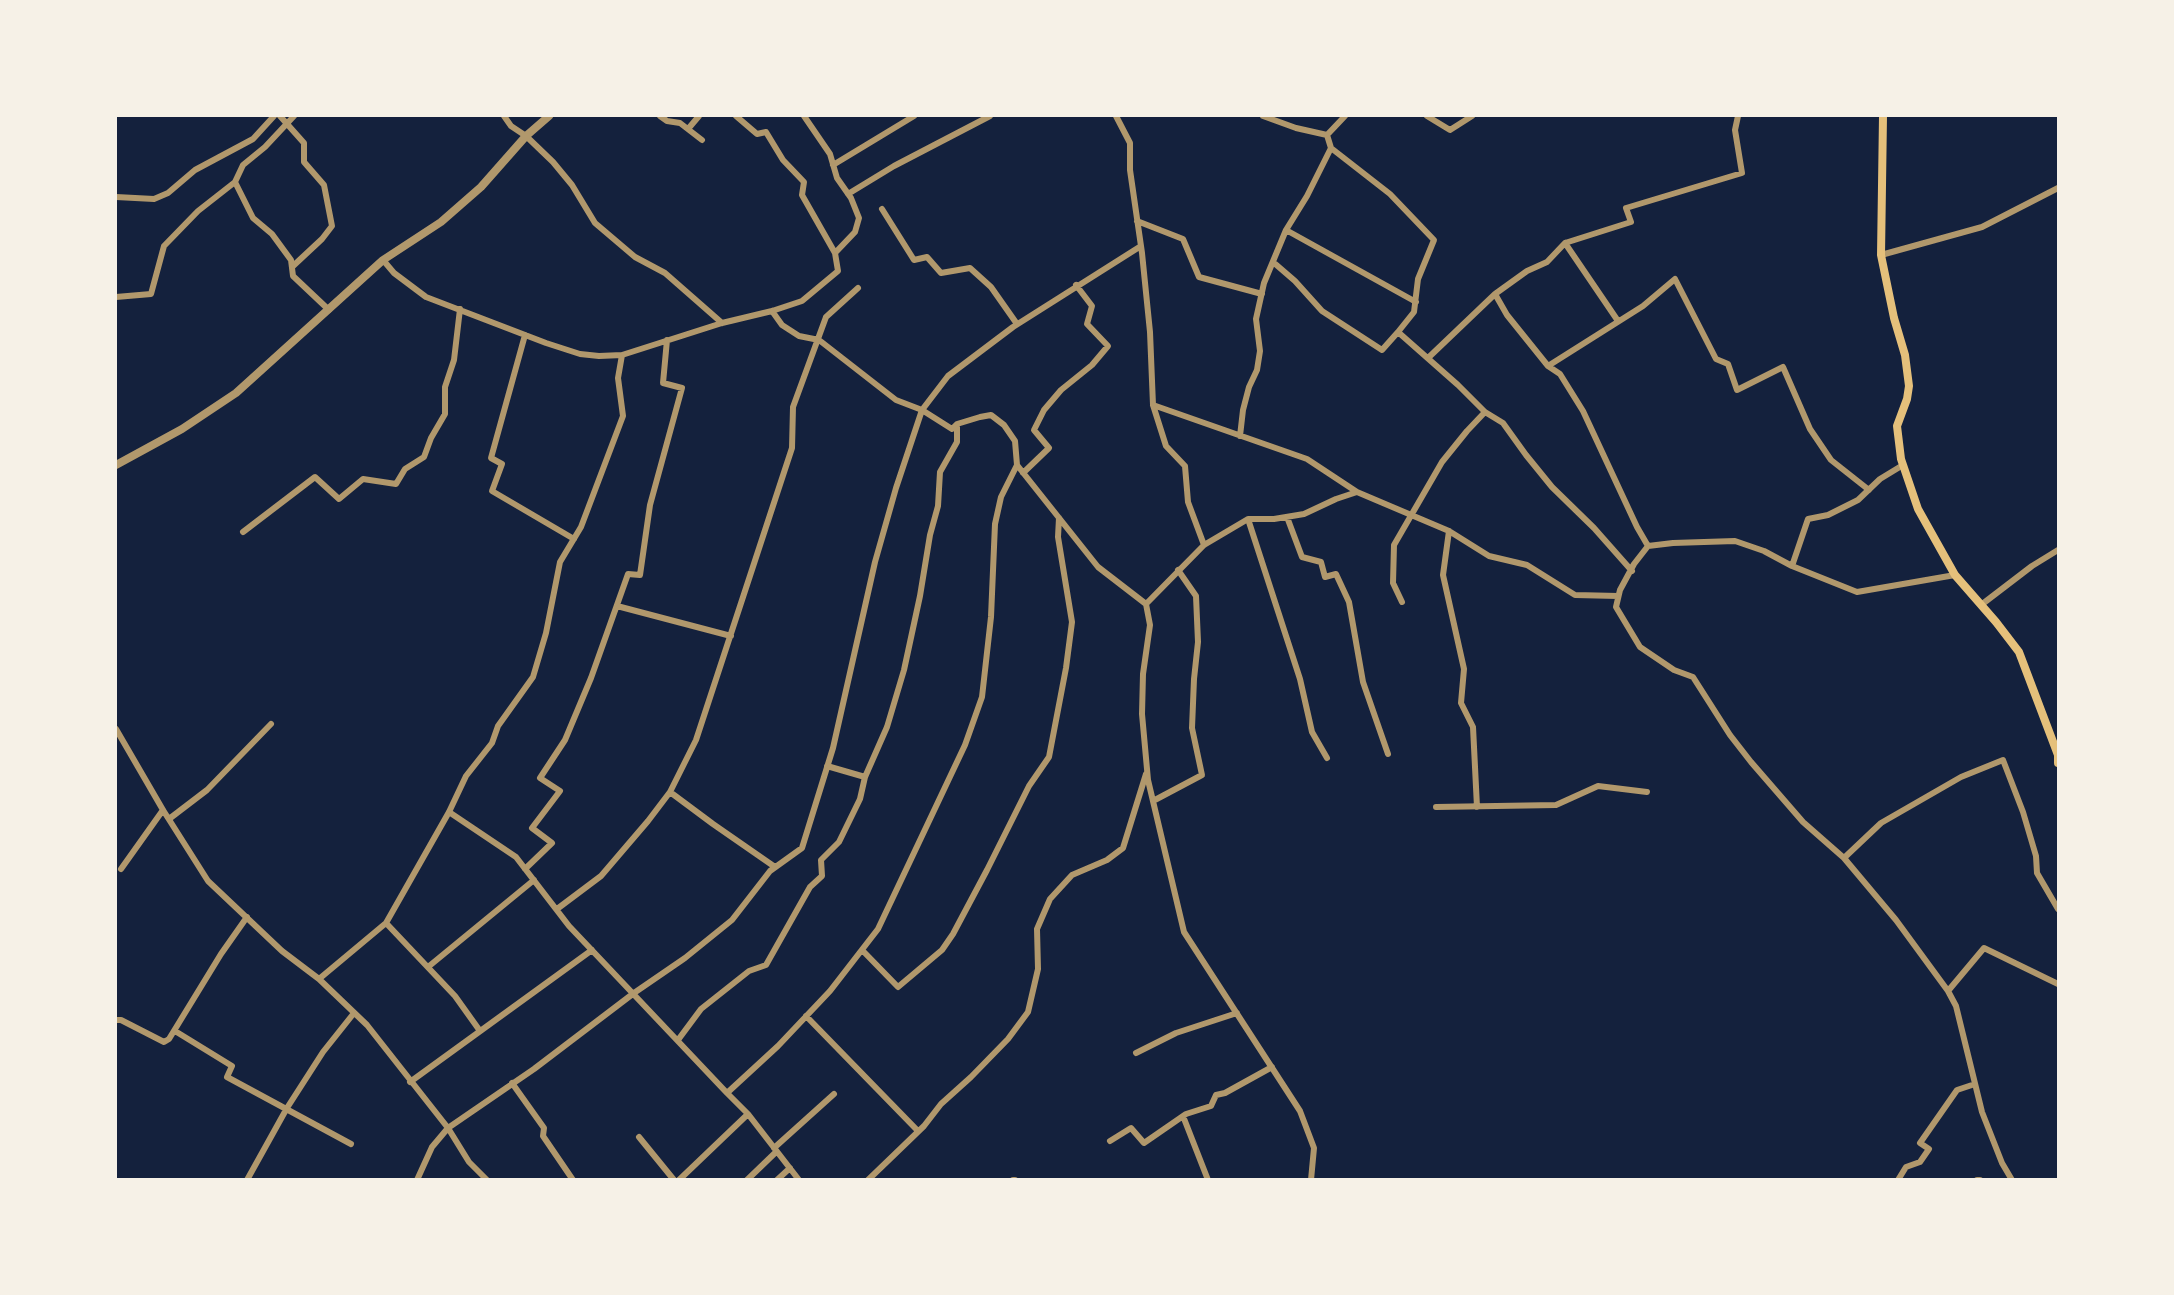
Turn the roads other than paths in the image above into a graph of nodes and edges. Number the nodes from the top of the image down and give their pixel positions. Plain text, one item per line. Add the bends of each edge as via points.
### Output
1 (274, 116) edge
2 (280, 116) edge
3 (294, 116) edge
4 (504, 116) edge
5 (549, 116) edge
6 (660, 116) edge
7 (699, 116) edge
8 (736, 116) edge
9 (804, 116) edge
10 (914, 116) edge
11 (990, 116) edge
12 (1116, 116) edge
13 (1263, 116) edge
14 (1345, 116) edge
15 (1427, 116) edge
16 (1472, 116) edge
17 (1738, 116) edge
18 (1883, 116) edge
19 (286, 123) junction
20 (688, 129) junction
21 (1327, 135) junction
22 (526, 136) junction
23 (702, 140) dead end
24 (1331, 148) junction
25 (833, 165) junction
26 (235, 182) junction
27 (2058, 188) edge
28 (848, 194) junction
29 (116, 196) edge
30 (882, 209) dead end
31 (1137, 221) junction
32 (1286, 231) junction
33 (1565, 243) junction
34 (1141, 246) junction
35 (835, 253) junction
36 (1881, 255) junction
37 (383, 260) junction
38 (1273, 262) junction
39 (292, 267) junction
40 (1076, 285) junction
41 (858, 288) dead end
42 (1262, 294) junction
43 (1496, 294) junction
44 (116, 297) edge
45 (1416, 302) junction
46 (460, 309) junction
47 (329, 310) junction
48 (772, 312) junction
49 (1618, 321) junction
50 (722, 323) junction
51 (1017, 324) junction
52 (1398, 332) junction
53 (525, 335) junction
54 (668, 340) junction
55 (819, 340) junction
56 (622, 355) junction
57 (1428, 358) junction
58 (1548, 366) junction
59 (1153, 405) junction
60 (922, 410) junction
61 (1485, 412) junction
62 (957, 424) junction
63 (1240, 436) junction
64 (116, 465) edge
65 (1017, 465) junction
66 (1903, 465) junction
67 (1023, 473) junction
68 (1869, 490) junction
69 (1358, 492) junction
70 (1411, 513) junction
71 (1287, 517) junction
72 (1059, 518) junction
73 (1248, 519) junction
74 (1449, 531) junction
75 (243, 532) dead end
76 (574, 539) junction
77 (1204, 545) junction
78 (1648, 546) junction
79 (2058, 550) edge
80 (1792, 566) junction
81 (1178, 570) junction
82 (1632, 571) junction
83 (1955, 575) junction
84 (1618, 596) junction
85 (1402, 602) dead end
86 (1146, 604) junction
87 (1981, 605) junction
88 (617, 606) junction
89 (731, 636) junction
90 (271, 724) dead end
91 (116, 729) edge
92 (1388, 754) dead end
93 (1327, 758) dead end
94 (2058, 763) edge
95 (827, 766) junction
96 (1147, 771) junction
97 (865, 777) junction
98 (670, 792) junction
99 (1647, 792) dead end
100 (1153, 801) junction
101 (1436, 807) dead end
102 (1477, 807) junction
103 (163, 810) junction
104 (449, 812) junction
105 (169, 819) junction
106 (1844, 858) junction
107 (775, 867) junction
108 (121, 869) dead end
109 (525, 869) junction
110 (534, 880) junction
111 (557, 909) junction
112 (2058, 909) edge
113 (247, 917) junction
114 (386, 923) junction
115 (592, 950) junction
116 (862, 950) junction
117 (428, 967) junction
118 (319, 979) junction
119 (2058, 984) edge
120 (1948, 990) junction
121 (634, 993) junction
122 (354, 1013) junction
123 (1237, 1013) junction
124 (806, 1016) junction
125 (116, 1020) edge
126 (175, 1031) junction
127 (480, 1031) junction
128 (678, 1041) junction
129 (1136, 1053) dead end
130 (1272, 1067) junction
131 (410, 1082) junction
132 (512, 1083) junction
133 (1975, 1084) junction
134 (727, 1093) junction
135 (834, 1094) dead end
136 (287, 1108) junction
137 (748, 1114) junction
138 (1183, 1116) junction
139 (448, 1128) junction
140 (918, 1131) junction
141 (639, 1137) dead end
142 (1110, 1141) dead end
143 (351, 1144) dead end
144 (775, 1150) junction
145 (790, 1168) junction
146 (248, 1179) edge
147 (417, 1179) edge
148 (487, 1179) edge
149 (573, 1179) edge
150 (674, 1179) edge
151 (679, 1179) edge
152 (747, 1179) edge
153 (777, 1179) edge
154 (799, 1179) edge
155 (868, 1179) edge
156 (1208, 1179) edge
157 (1311, 1179) edge
158 (1898, 1179) edge
159 (2012, 1179) edge

1 - 29 street via 253,139 195,170 168,193 153,199
2 - 19 street
3 - 19 street
4 - 22 street
5 - 22 street
6 - 20 street
7 - 20 street
8 - 35 street via 757,134 766,132 783,160 804,182 802,195
9 - 25 street via 830,154
10 - 25 street
11 - 28 street
12 - 31 street via 1130,143
13 - 21 street
14 - 21 street
15 - 16 street via 1450,130
17 - 33 street via 1735,130 1742,173 1626,208 1631,222
18 - 36 main road
19 - 26 street via 243,165
19 - 39 street via 304,143 304,162 324,185 332,226
20 - 23 street
21 - 24 street
22 - 37 street via 481,187 441,222
22 - 50 street via 572,185 595,223 634,256 664,273
24 - 32 street
24 - 45 street via 1390,194 1434,240 1418,279
25 - 28 street
26 - 39 street via 253,218 272,234
26 - 44 street via 198,211 164,246 151,294
27 - 36 street via 1982,227
28 - 35 street via 859,218 855,232
30 - 51 street via 914,260 927,256 941,273 969,268 991,287
31 - 34 street
31 - 42 street via 1184,239 1199,277
32 - 38 street
32 - 45 street
33 - 43 street via 1547,262 1527,271
33 - 49 street
34 - 40 street
34 - 59 street
35 - 48 street via 838,271 802,301
36 - 66 main road via 1909,386 1897,426
37 - 46 street via 426,297
37 - 47 street
38 - 42 street
38 - 52 street via 1322,311 1382,350
39 - 47 street via 293,276
40 - 51 street
40 - 67 street via 1092,306 1087,324 1108,346 1044,410 1034,430 1049,448
41 - 55 street via 826,317
42 - 63 street via 1256,319 1260,351 1243,410
43 - 57 street
43 - 58 street via 1507,315
45 - 52 street via 1414,312
46 - 53 street
46 - 75 street via 454,360 445,387 445,414 424,457 405,469 396,484 363,480 339,499 315,477
47 - 64 street via 236,393 182,429
48 - 50 street
48 - 55 street via 790,331
49 - 58 street
49 - 68 street via 1675,279 1716,359 1728,364 1737,390 1783,368 1810,429 1831,460
50 - 54 street
51 - 60 street via 948,376
52 - 57 street
53 - 56 street via 580,354
53 - 76 street via 491,459 502,464 492,491
54 - 56 street
54 - 88 street via 663,383 682,388 650,504 640,575 628,574
55 - 60 street via 896,400
55 - 89 street via 793,407 792,448
56 - 76 street via 618,378 623,416
57 - 61 street
58 - 78 street via 1560,374 1583,411
59 - 63 street
59 - 77 street via 1166,446 1185,466 1188,502
60 - 62 street via 952,429
60 - 95 street via 875,562
61 - 70 street via 1442,462
61 - 82 street via 1503,423 1552,487
62 - 65 street via 992,415 1004,424 1015,441
62 - 97 street via 957,442 940,472 938,506 904,670 887,727
63 - 69 street via 1307,459
65 - 67 street
65 - 116 street via 1000,497 995,524 982,697 965,745 921,840 878,929
66 - 68 street
66 - 83 main road via 1917,509
67 - 72 street
68 - 80 street via 1828,515 1808,519
69 - 70 street
69 - 71 street
70 - 74 street
70 - 85 street via 1394,546 1392,583
71 - 73 street
71 - 92 street via 1302,557 1321,562 1325,577 1336,574 1349,602 1363,682
72 - 86 street via 1098,567
72 - 116 street via 1058,537 1072,622 1049,757 1029,786 942,950 898,987
73 - 77 street
73 - 93 street via 1297,669 1312,732
74 - 84 street via 1489,556 1527,565 1575,595
74 - 102 street via 1443,575 1464,669 1461,703 1473,727
76 - 104 street via 560,562 533,677 498,726 492,743 466,776
77 - 81 street
78 - 80 street via 1735,541
78 - 82 street
79 - 87 street
80 - 83 street via 1857,592
81 - 86 street
81 - 100 street via 1196,596 1198,642 1192,728 1202,775
82 - 84 street
83 - 87 main road
84 - 106 street via 1616,607 1640,646 1674,670 1693,676 1751,762 1803,822
86 - 96 street via 1150,625 1142,714
87 - 94 main road via 2019,652
88 - 89 street
88 - 109 street via 564,740 540,778 560,791 532,828 552,843
89 - 98 street via 696,740
90 - 105 street via 207,790
91 - 103 street
95 - 97 street
95 - 107 street via 802,848
96 - 100 street
96 - 140 street via 1123,848 1107,860 1072,875 1050,898 1037,928 1038,969 1028,1012 1008,1039
97 - 128 street via 860,799 839,842 821,860 822,876 810,887 766,965 749,971 700,1009
98 - 107 street
98 - 111 street via 601,876
99 - 102 street via 1598,786 1556,805
100 - 123 street via 1184,932
101 - 102 street
103 - 105 street
103 - 108 street
104 - 109 street via 516,857
104 - 114 street
105 - 113 street via 208,881
106 - 112 street via 1881,823 1961,777 2003,760 2033,845 2037,873
106 - 120 street
107 - 121 street via 732,920
109 - 110 street
110 - 111 street
110 - 117 street
111 - 115 street
113 - 118 street
113 - 126 street
114 - 117 street
114 - 118 street
115 - 121 street
115 - 127 street
116 - 124 street
117 - 127 street
118 - 122 street
119 - 120 street via 1984,948
120 - 133 street via 1956,1006
121 - 128 street
121 - 132 street
122 - 131 street
122 - 136 street via 322,1052
123 - 129 street via 1176,1033
123 - 130 street
124 - 134 street
124 - 140 street
125 - 126 street via 164,1042
126 - 136 street via 232,1066 227,1077
127 - 131 street
128 - 134 street
130 - 138 street via 1216,1095 1211,1106
130 - 157 street via 1300,1111 1314,1148
131 - 139 street
132 - 139 street
132 - 149 street
133 - 158 street via 1957,1090 1920,1143 1929,1149 1920,1162 1906,1167
133 - 159 street via 1982,1112
134 - 137 street
135 - 144 street
136 - 143 street
136 - 146 street
137 - 144 street
137 - 151 street
138 - 142 street via 1144,1143 1131,1128
138 - 156 street
139 - 147 street via 432,1147
139 - 148 street via 469,1162
140 - 155 street
141 - 150 street
144 - 145 street
144 - 152 street
145 - 153 street
145 - 154 street

